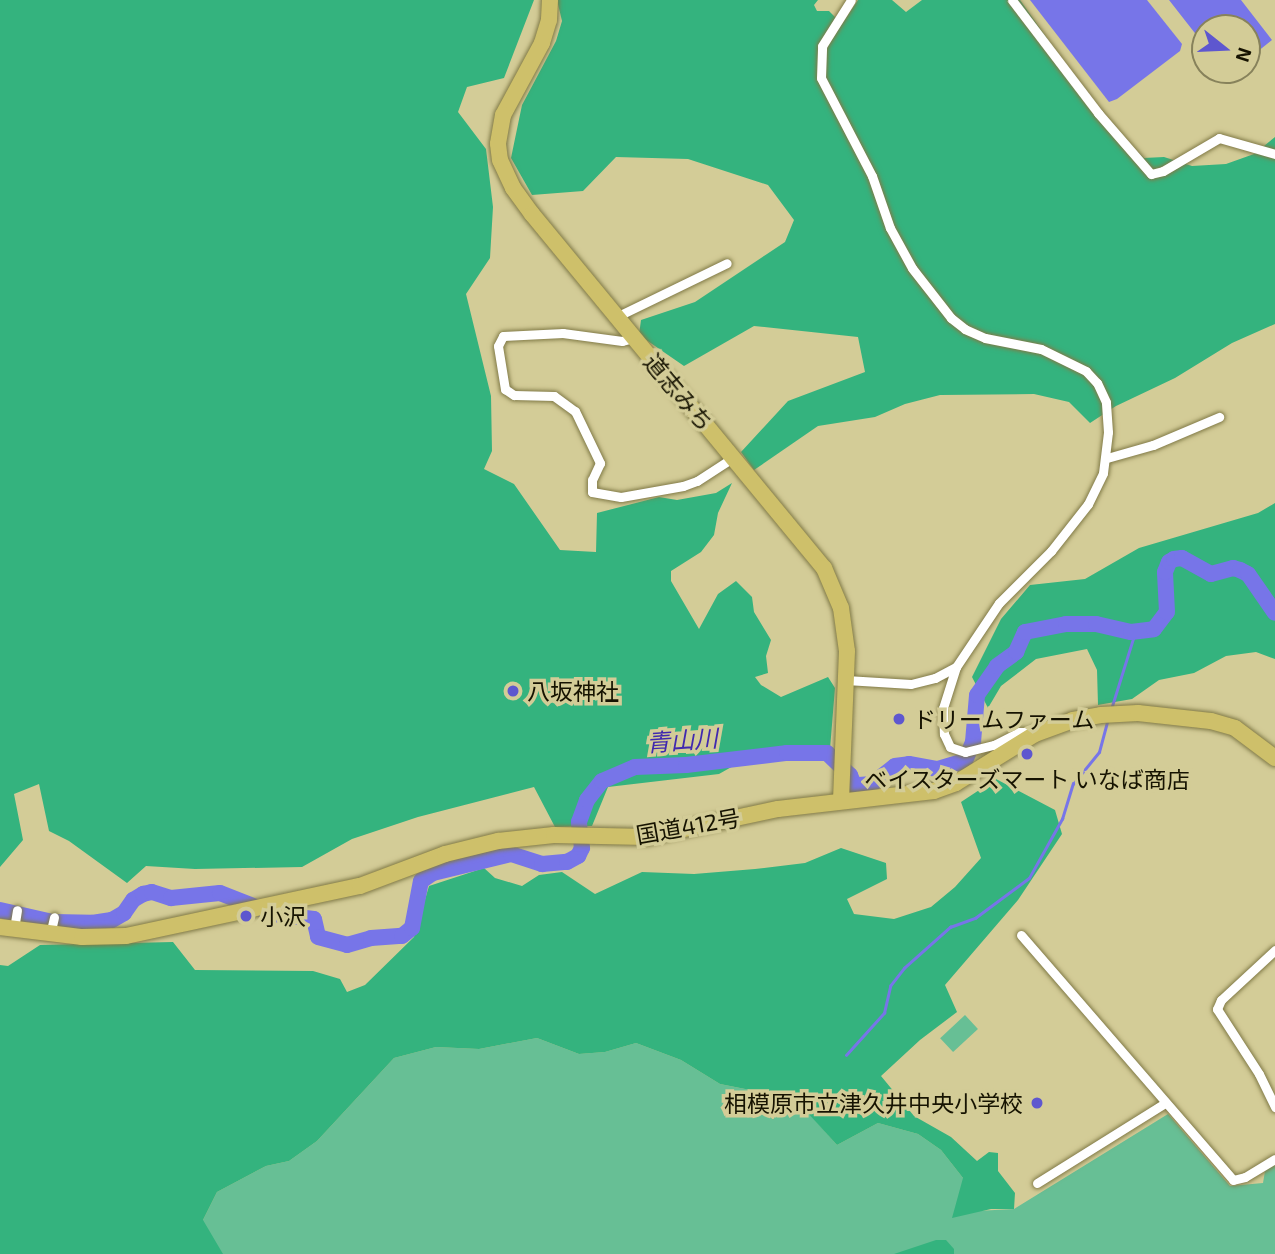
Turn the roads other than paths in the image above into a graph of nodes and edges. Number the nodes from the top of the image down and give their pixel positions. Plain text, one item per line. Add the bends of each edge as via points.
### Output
1 (550, 0) edge
2 (851, 0) edge
3 (1012, 0) edge
4 (1275, 154) edge
5 (727, 263) dead end
6 (615, 317) junction
7 (633, 338) junction
8 (1219, 417) dead end
9 (734, 457) junction
10 (1107, 458) junction
11 (956, 667) junction
12 (846, 681) junction
13 (1029, 737) junction
14 (1275, 758) edge
15 (841, 801) junction
16 (17, 910) dead end
17 (10, 927) edge
18 (1021, 935) dead end
19 (1275, 950) edge
20 (1165, 1103) junction
21 (1275, 1107) edge
22 (1275, 1159) edge
23 (1037, 1183) dead end

1 - 6 highway, 道志みち via 542,43 503,115 500,160 532,214
2 - 10 street via 822,47 821,78 872,176 900,248 931,294 965,329 985,338 1041,349 1077,365 1091,377 1108,407
3 - 4 street via 1098,113 1152,174 1219,138
5 - 6 street
6 - 7 highway, 道志みち
7 - 9 highway, 道志みち
7 - 9 street via 622,341 563,333 503,336 498,346 505,389 514,395 554,396 575,411 600,463 592,492 621,497 683,486
8 - 10 street via 1123,456
9 - 12 highway, 道志みち via 831,581 844,622
10 - 11 street via 1099,485 1082,512 999,603
11 - 12 street via 911,684
11 - 13 street via 945,701 944,729 950,747 965,752 1019,732
12 - 15 highway, 道志みち
13 - 14 highway, 国道412号 via 1073,720 1138,713 1235,728
13 - 15 highway, 国道412号 via 956,783 934,791
15 - 17 highway, 国道412号 via 779,809 674,833 498,841 445,854 360,886 126,936 82,937
16 - 17 street
18 - 20 street
19 - 21 street via 1217,1009
20 - 22 street via 1233,1180
20 - 23 street

